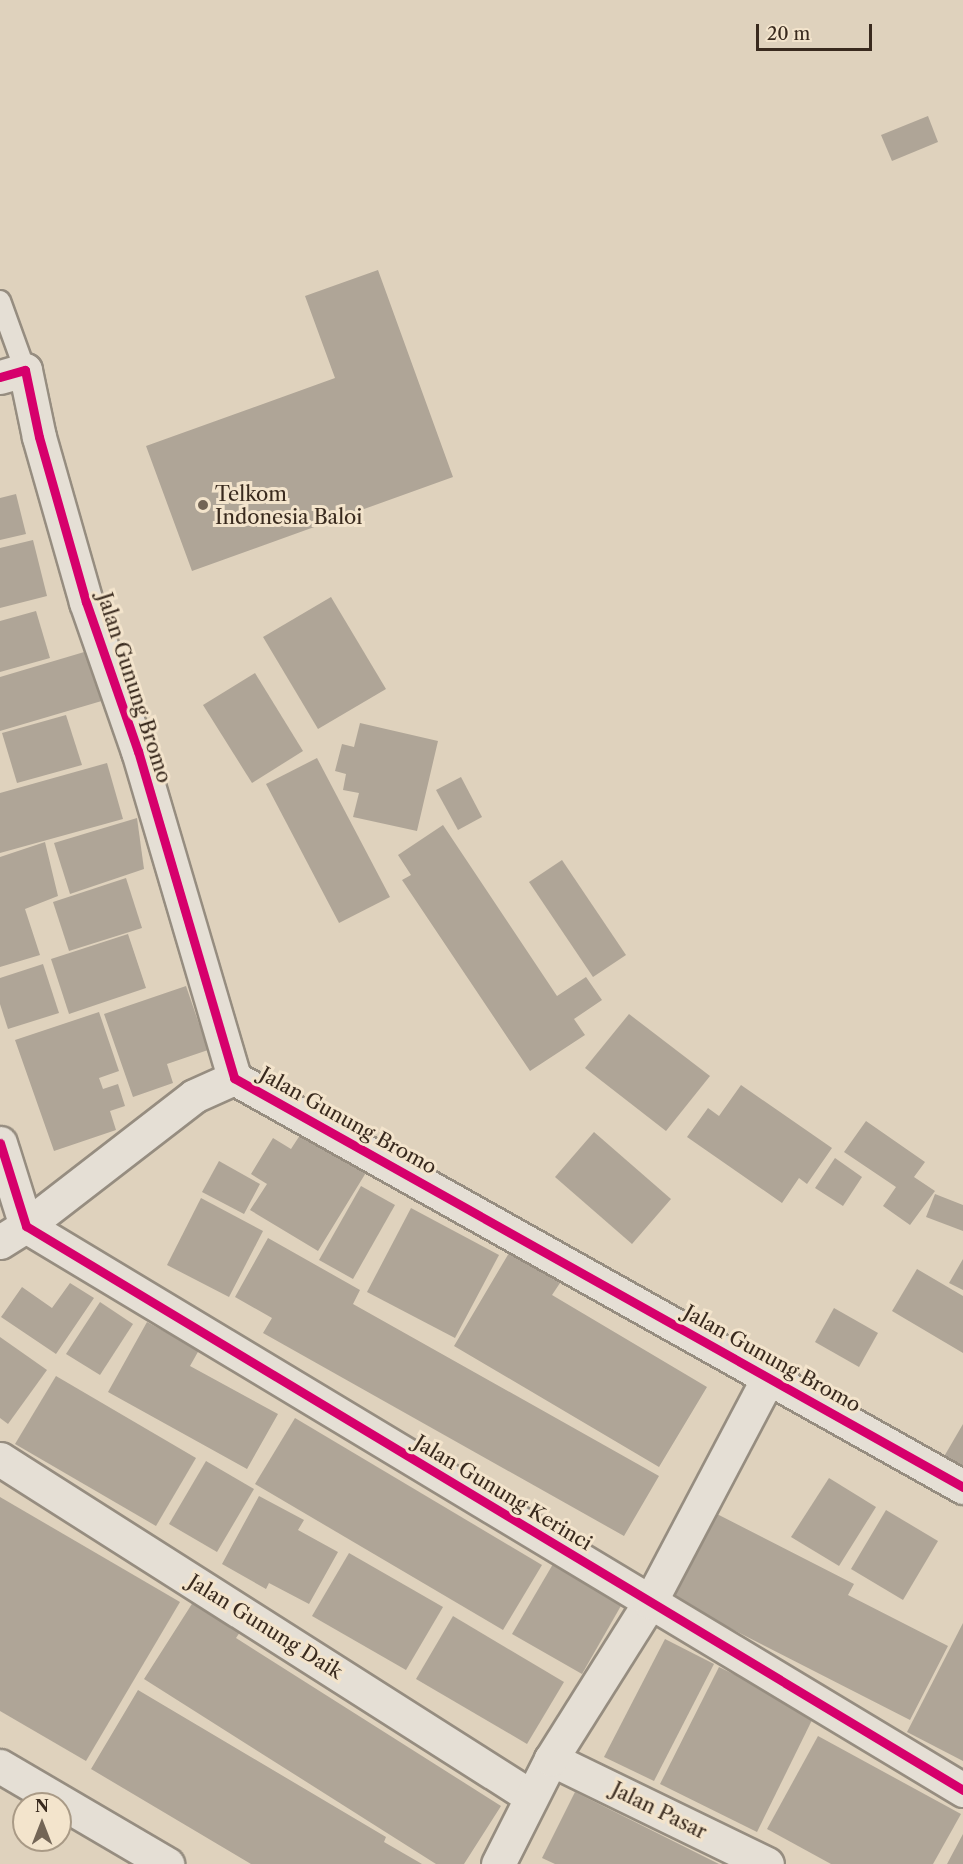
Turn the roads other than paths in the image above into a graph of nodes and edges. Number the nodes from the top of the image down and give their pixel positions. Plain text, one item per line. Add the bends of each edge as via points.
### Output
1 (0, 301) edge
2 (12, 373) edge
3 (234, 1078) junction
4 (0, 1143) edge
5 (13, 1234) edge
6 (768, 1378) junction
7 (0, 1458) edge
8 (963, 1486) edge
9 (650, 1602) junction
10 (551, 1759) junction
11 (2, 1774) edge
12 (963, 1790) edge
13 (530, 1796) junction
14 (168, 1864) edge
15 (498, 1864) edge
16 (766, 1864) edge

1 - 2 lane, Jalan Gunung Bromo
2 - 3 street, Jalan Gunung Bromo via 39,437 86,602 138,752
3 - 5 street via 194,1096
3 - 6 street, Jalan Gunung Bromo
4 - 5 street
5 - 9 street, Jalan Gunung Kerinci
6 - 8 street, Jalan Gunung Bromo
6 - 9 street
7 - 13 street, Jalan Gunung Daik
9 - 10 street
9 - 12 street, Jalan Gunung Kerinci
10 - 13 street
10 - 16 street, Jalan Pasar
11 - 14 street
13 - 15 street

